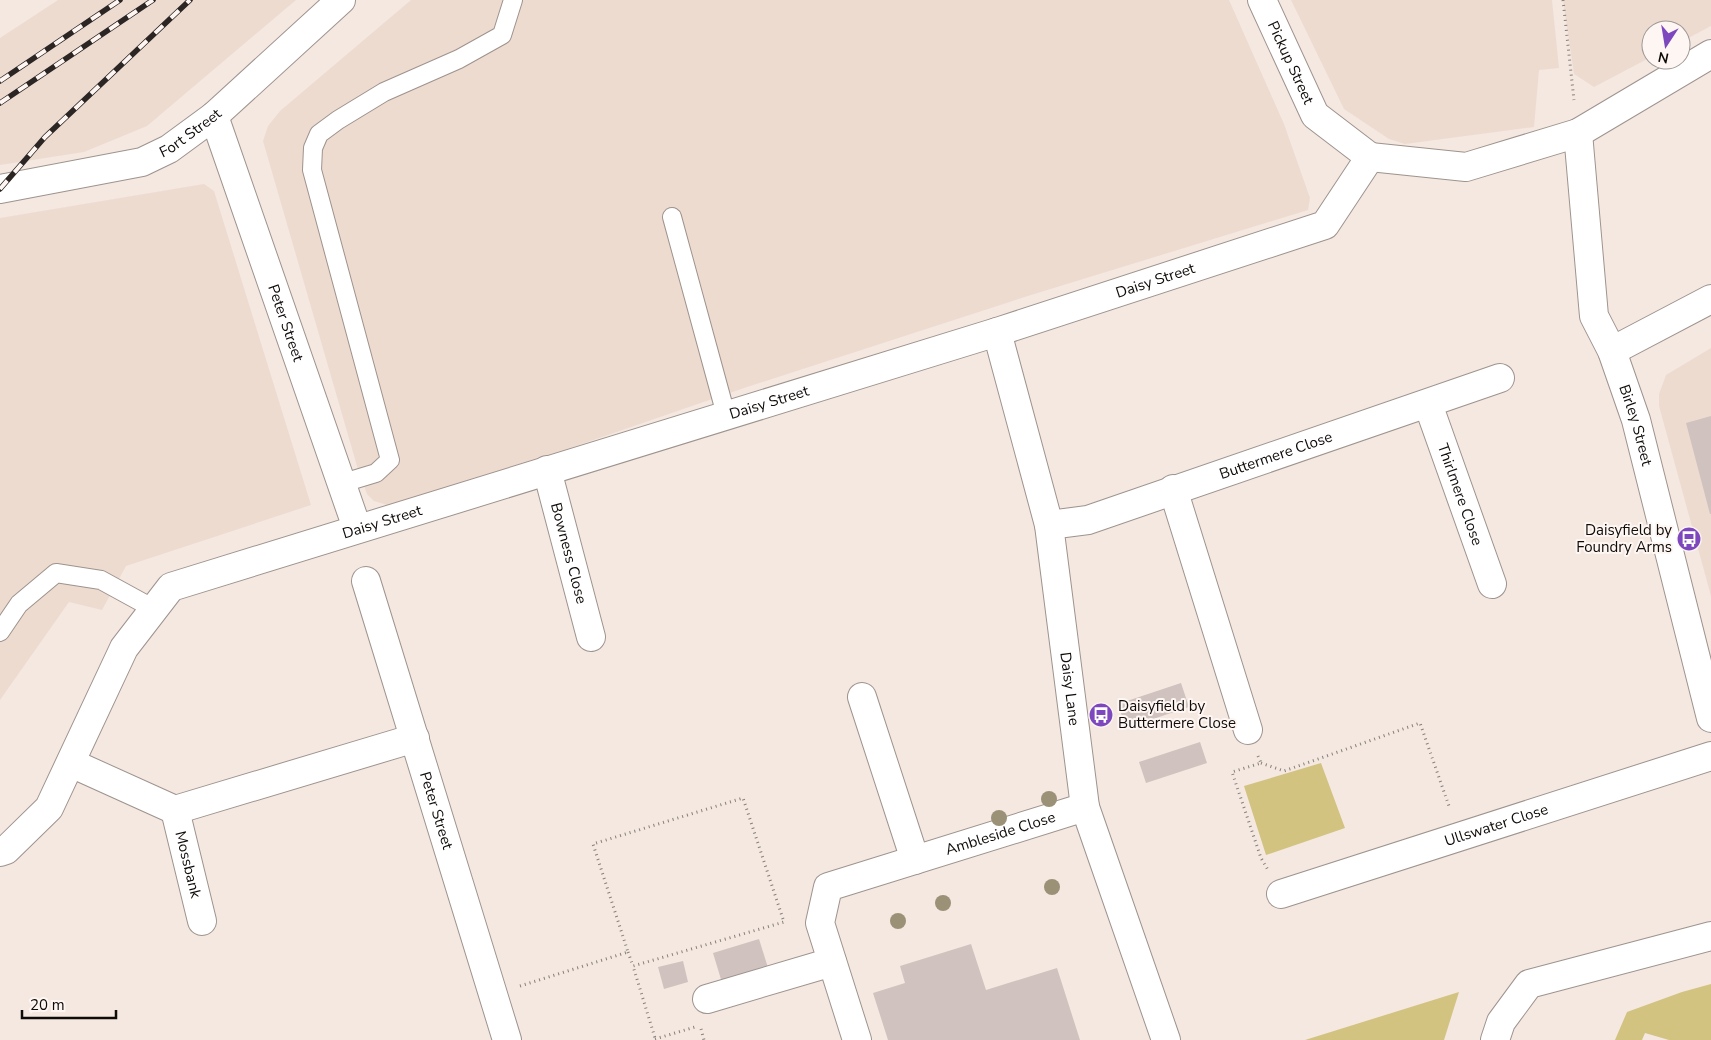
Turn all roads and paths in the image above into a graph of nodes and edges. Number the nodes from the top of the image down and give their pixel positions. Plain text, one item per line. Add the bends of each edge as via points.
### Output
1 (341, 0) edge
2 (514, 0) edge
3 (1262, 0) edge
4 (1563, 0) edge
5 (1711, 54) edge
6 (214, 116) junction
7 (1578, 133) junction
8 (1370, 157) junction
9 (0, 189) edge
10 (672, 217) dead end
11 (1711, 299) edge
12 (997, 332) junction
13 (1612, 351) junction
14 (1500, 378) dead end
15 (1428, 404) junction
16 (726, 415) junction
17 (546, 470) junction
18 (343, 483) junction
19 (1173, 489) junction
20 (1049, 525) junction
21 (357, 528) junction
22 (366, 581) dead end
23 (1492, 584) dead end
24 (154, 609) junction
25 (0, 632) edge
26 (591, 638) dead end
27 (862, 697) dead end
28 (1711, 718) edge
29 (1248, 730) joint
30 (415, 738) junction
31 (1711, 756) edge
32 (71, 763) junction
33 (1261, 763) junction
34 (1085, 807) junction
35 (175, 810) junction
36 (1460, 836) junction
37 (0, 852) edge
38 (915, 860) junction
39 (1281, 894) joint
40 (202, 921) dead end
41 (1711, 936) edge
42 (628, 952) junction
43 (832, 962) junction
44 (633, 966) junction
45 (493, 994) junction
46 (707, 999) dead end
47 (656, 1039) edge
48 (507, 1040) edge
49 (704, 1040) edge
50 (857, 1040) edge
51 (1166, 1040) edge
52 (1495, 1040) edge

1 - 6 street, Fort Street
2 - 18 lane via 502,35 459,59 384,92 319,134 313,148 312,170 390,460 376,473
3 - 8 street, Pickup Street via 1314,115
4 - 7 path
5 - 7 street
6 - 9 street, Fort Street via 169,148 142,162
6 - 18 street, Peter Street
7 - 8 street via 1466,167
7 - 13 street, Birley Street via 1594,316
8 - 12 street, Daisy Street via 1325,226
10 - 16 lane
11 - 13 street
12 - 16 street, Daisy Street
12 - 20 street, Daisy Lane
13 - 28 street, Birley Street via 1636,420
14 - 15 street, Buttermere Close
15 - 19 street, Buttermere Close
15 - 23 street, Thirlmere Close
16 - 17 street, Daisy Street
17 - 21 street, Daisy Street
17 - 26 street, Bowness Close
18 - 21 street, Peter Street
19 - 20 street, Buttermere Close via 1088,520
19 - 29 street
20 - 34 street, Daisy Lane
21 - 24 street, Daisy Street via 171,587
22 - 30 street, Peter Street
24 - 25 lane via 101,580 56,573 19,604
24 - 32 street, Daisy Street via 124,648
27 - 38 street
29 - 33 path
30 - 35 street
30 - 45 street, Peter Street
31 - 36 street, Ullswater Close
32 - 35 street
32 - 37 street, Daisy Street via 49,808 6,850
33 - 36 path via 1284,771 1420,723
33 - 39 path via 1232,772 1261,858
34 - 38 street, Ambleside Close
34 - 51 street, Daisy Lane
35 - 40 street, Mossbank
36 - 39 street, Ullswater Close
38 - 43 street, Ambleside Close via 828,886 820,923
41 - 52 street via 1529,984 1501,1022
42 - 44 path
42 - 44 path via 593,844 743,798 784,922
42 - 45 path
43 - 46 street
43 - 50 street, Ambleside Close
44 - 47 path
45 - 48 street, Peter Street
47 - 49 path via 700,1026

